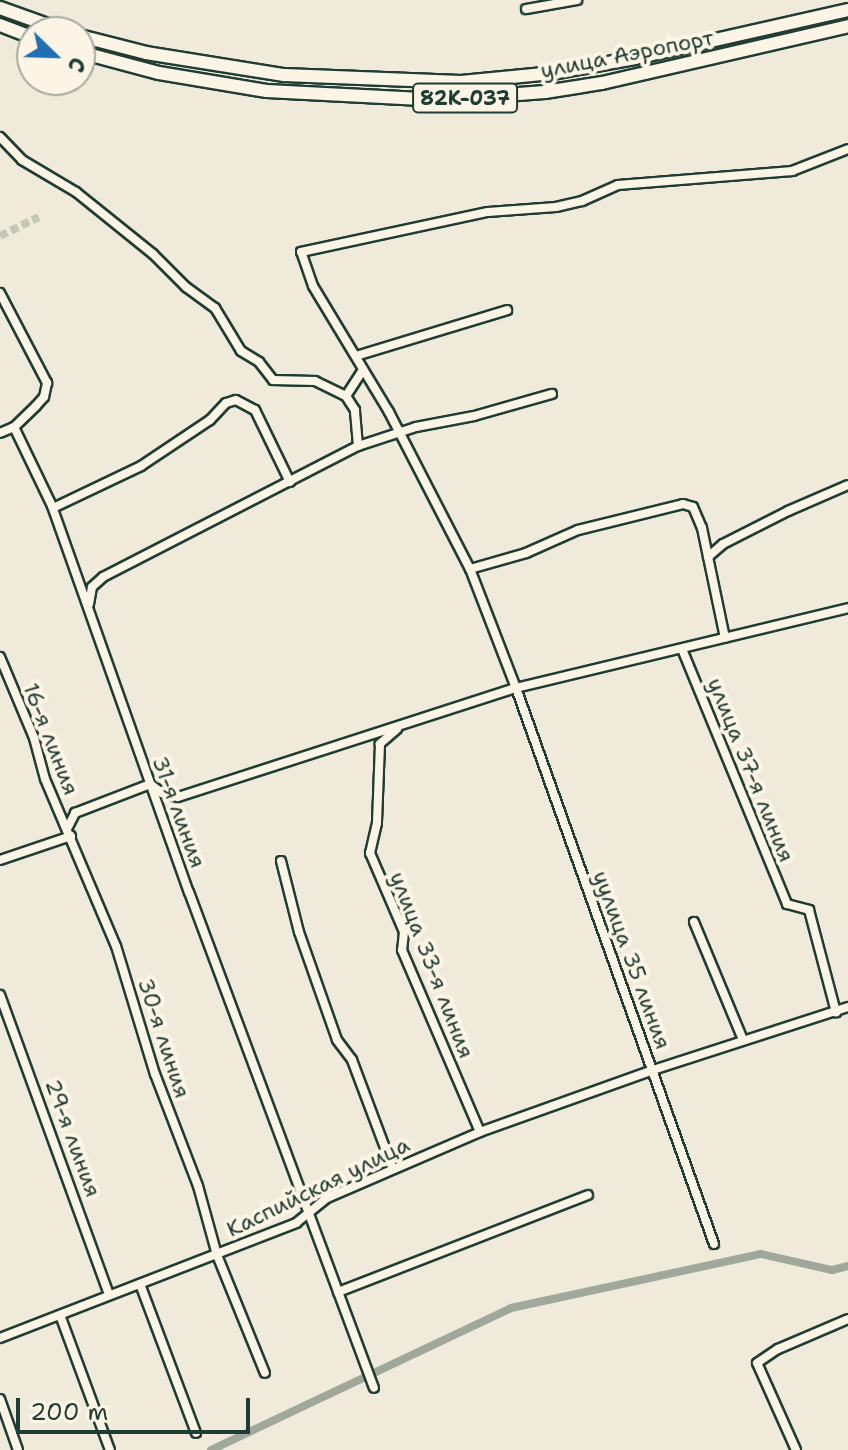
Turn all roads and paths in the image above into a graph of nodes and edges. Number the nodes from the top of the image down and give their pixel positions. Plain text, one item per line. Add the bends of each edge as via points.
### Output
1 (577, 0) edge
2 (0, 8) edge
3 (526, 9) dead end
4 (848, 10) edge
5 (22, 16) edge
6 (848, 26) edge
7 (96, 40) edge
8 (96, 56) edge
9 (0, 137) edge
10 (848, 149) edge
11 (0, 293) edge
12 (507, 310) dead end
13 (356, 356) junction
14 (363, 370) junction
15 (552, 394) dead end
16 (346, 396) junction
17 (14, 427) junction
18 (0, 433) edge
19 (397, 434) junction
20 (358, 446) junction
21 (290, 482) junction
22 (848, 485) edge
23 (53, 508) junction
24 (708, 557) junction
25 (470, 569) junction
26 (848, 608) edge
27 (90, 613) junction
28 (725, 638) junction
29 (682, 649) junction
30 (0, 657) edge
31 (516, 688) junction
32 (404, 724) junction
33 (150, 784) junction
34 (69, 832) junction
35 (0, 860) edge
36 (281, 861) dead end
37 (694, 922) dead end
38 (0, 995) edge
39 (848, 1007) edge
40 (836, 1012) junction
41 (743, 1040) junction
42 (653, 1070) junction
43 (480, 1132) junction
44 (393, 1169) junction
45 (588, 1195) dead end
46 (308, 1211) junction
47 (714, 1244) dead end
48 (217, 1255) junction
49 (140, 1284) junction
50 (338, 1292) junction
51 (109, 1295) junction
52 (60, 1315) junction
53 (848, 1319) edge
54 (0, 1338) edge
55 (265, 1373) dead end
56 (374, 1388) dead end
57 (0, 1399) edge
58 (196, 1433) dead end
59 (18, 1450) edge
60 (110, 1450) edge
61 (796, 1450) edge

1 - 3 street
2 - 5 main road
4 - 7 main road, улица Аэропорт via 635,58 461,82 284,75
6 - 8 main road, улица Аэропорт / 82К-037 via 602,83 441,100 267,91
9 - 16 street via 22,160 76,192 215,308 241,351 273,380 315,381
10 - 13 street, уулица 35 линия via 808,168 618,185 556,207 488,212 301,252 313,286
11 - 17 street via 47,383 44,397
12 - 13 street
13 - 14 street, уулица 35 линия
14 - 16 street
14 - 19 street, уулица 35 линия
15 - 19 street
16 - 20 street via 355,410
17 - 18 street
17 - 23 street, 31-я линия
19 - 20 street
19 - 25 street, уулица 35 линия
20 - 21 street
21 - 23 street via 255,410 236,400 141,466
21 - 27 street via 97,581 89,594
22 - 24 street via 723,544
23 - 27 street, 31-я линия
24 - 25 street via 698,516 683,504 578,530
24 - 28 street
25 - 31 street, уулица 35 линия
26 - 28 street
27 - 33 street, 31-я линия
28 - 29 street
29 - 31 street
29 - 40 street, улица 37-я линия via 787,904 809,910
30 - 34 street, 16-я линия
31 - 32 street
31 - 42 street, уулица 35 линия
32 - 33 street via 178,797
32 - 43 street, улица 33-я линия via 380,744 377,823 370,853 404,932 402,950
33 - 34 street via 75,813
33 - 46 street, 31-я линия
34 - 35 street
34 - 48 street, 30-я линия via 116,946
36 - 44 street via 299,932 337,1040 352,1060
37 - 41 street
38 - 51 street, 29-я линия
39 - 40 street, Каспийская улица
40 - 41 street, Каспийская улица
41 - 42 street, Каспийская улица
42 - 43 street, Каспийская улица
42 - 47 street, уулица 35 линия
43 - 44 street, Каспийская улица
44 - 46 street, Каспийская улица
45 - 50 street
46 - 48 street, Каспийская улица via 296,1223
46 - 50 street, 31-я линия
48 - 49 street, Каспийская улица
48 - 55 street, 30-я линия
49 - 51 street, Каспийская улица
49 - 58 street
50 - 56 street, 31-я линия
51 - 52 street, Каспийская улица
52 - 54 street, Каспийская улица
52 - 60 street
53 - 61 street via 757,1363
57 - 59 street

